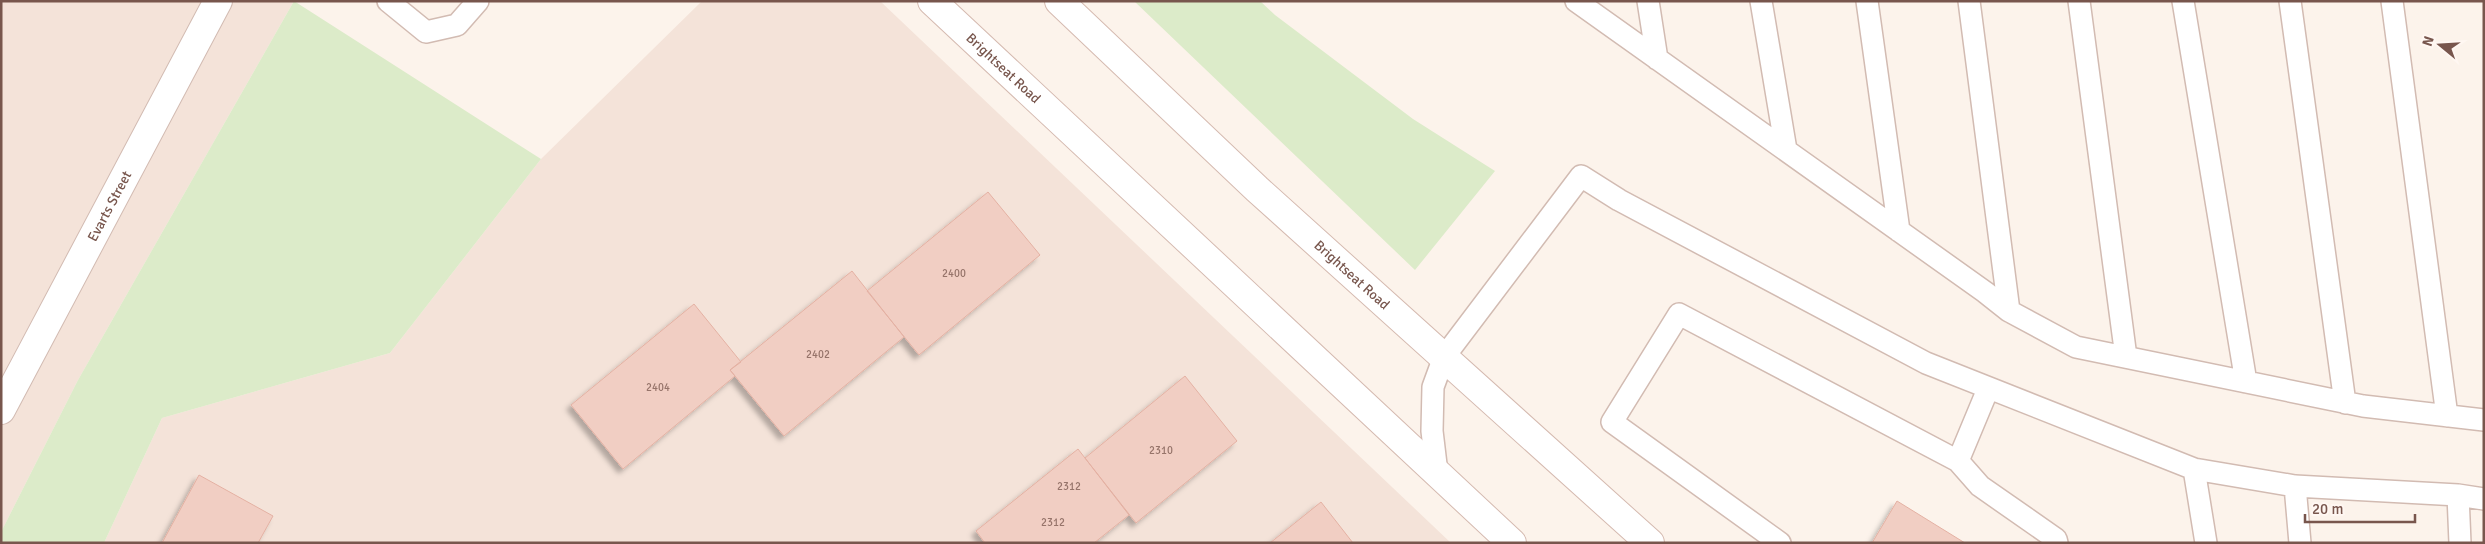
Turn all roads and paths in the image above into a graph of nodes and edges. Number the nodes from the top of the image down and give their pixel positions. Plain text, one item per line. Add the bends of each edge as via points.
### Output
1 (218, 1) edge
2 (388, 1) edge
3 (478, 1) edge
4 (932, 1) edge
5 (1059, 1) edge
6 (1576, 1) edge
7 (1648, 1) edge
8 (1761, 1) edge
9 (1867, 1) edge
10 (1969, 1) edge
11 (2079, 1) edge
12 (2183, 1) edge
13 (2290, 1) edge
14 (2392, 1) edge
15 (1657, 59) junction
16 (1786, 150) junction
17 (1899, 231) junction
18 (2009, 311) junction
19 (1444, 357) junction
20 (2126, 357) junction
21 (2246, 382) junction
22 (1988, 389) junction
23 (2345, 403) junction
24 (1, 410) edge
25 (2447, 416) junction
26 (2484, 420) edge
27 (1958, 461) junction
28 (2194, 469) junction
29 (1437, 472) junction
30 (2295, 486) junction
31 (2458, 495) junction
32 (2484, 499) edge
33 (1512, 543) edge
34 (1650, 543) edge
35 (1780, 543) edge
36 (2057, 543) edge
37 (2206, 543) edge
38 (2300, 543) edge
39 (2460, 543) edge

1 - 24 street, Evarts Street
2 - 3 lane via 426,32 457,25
4 - 29 street, Brightseat Road
5 - 19 street, Brightseat Road via 1257,189
6 - 15 lane
7 - 15 lane
8 - 16 lane
9 - 17 lane
10 - 18 lane
11 - 20 lane
12 - 21 lane
13 - 23 lane
14 - 25 lane
15 - 16 lane
16 - 17 lane
17 - 18 lane
18 - 20 lane via 2076,347
19 - 22 lane via 1581,176 1619,200 1926,363
19 - 29 lane via 1433,387 1432,431
19 - 34 street, Brightseat Road
20 - 21 lane
21 - 23 lane
22 - 27 lane
22 - 28 lane
23 - 25 lane
25 - 26 lane
27 - 35 lane via 1679,314 1612,422
27 - 36 lane via 1980,486 2056,539
28 - 30 lane
28 - 37 lane
29 - 33 street, Brightseat Road
30 - 31 lane
30 - 38 lane
31 - 32 lane
31 - 39 lane

